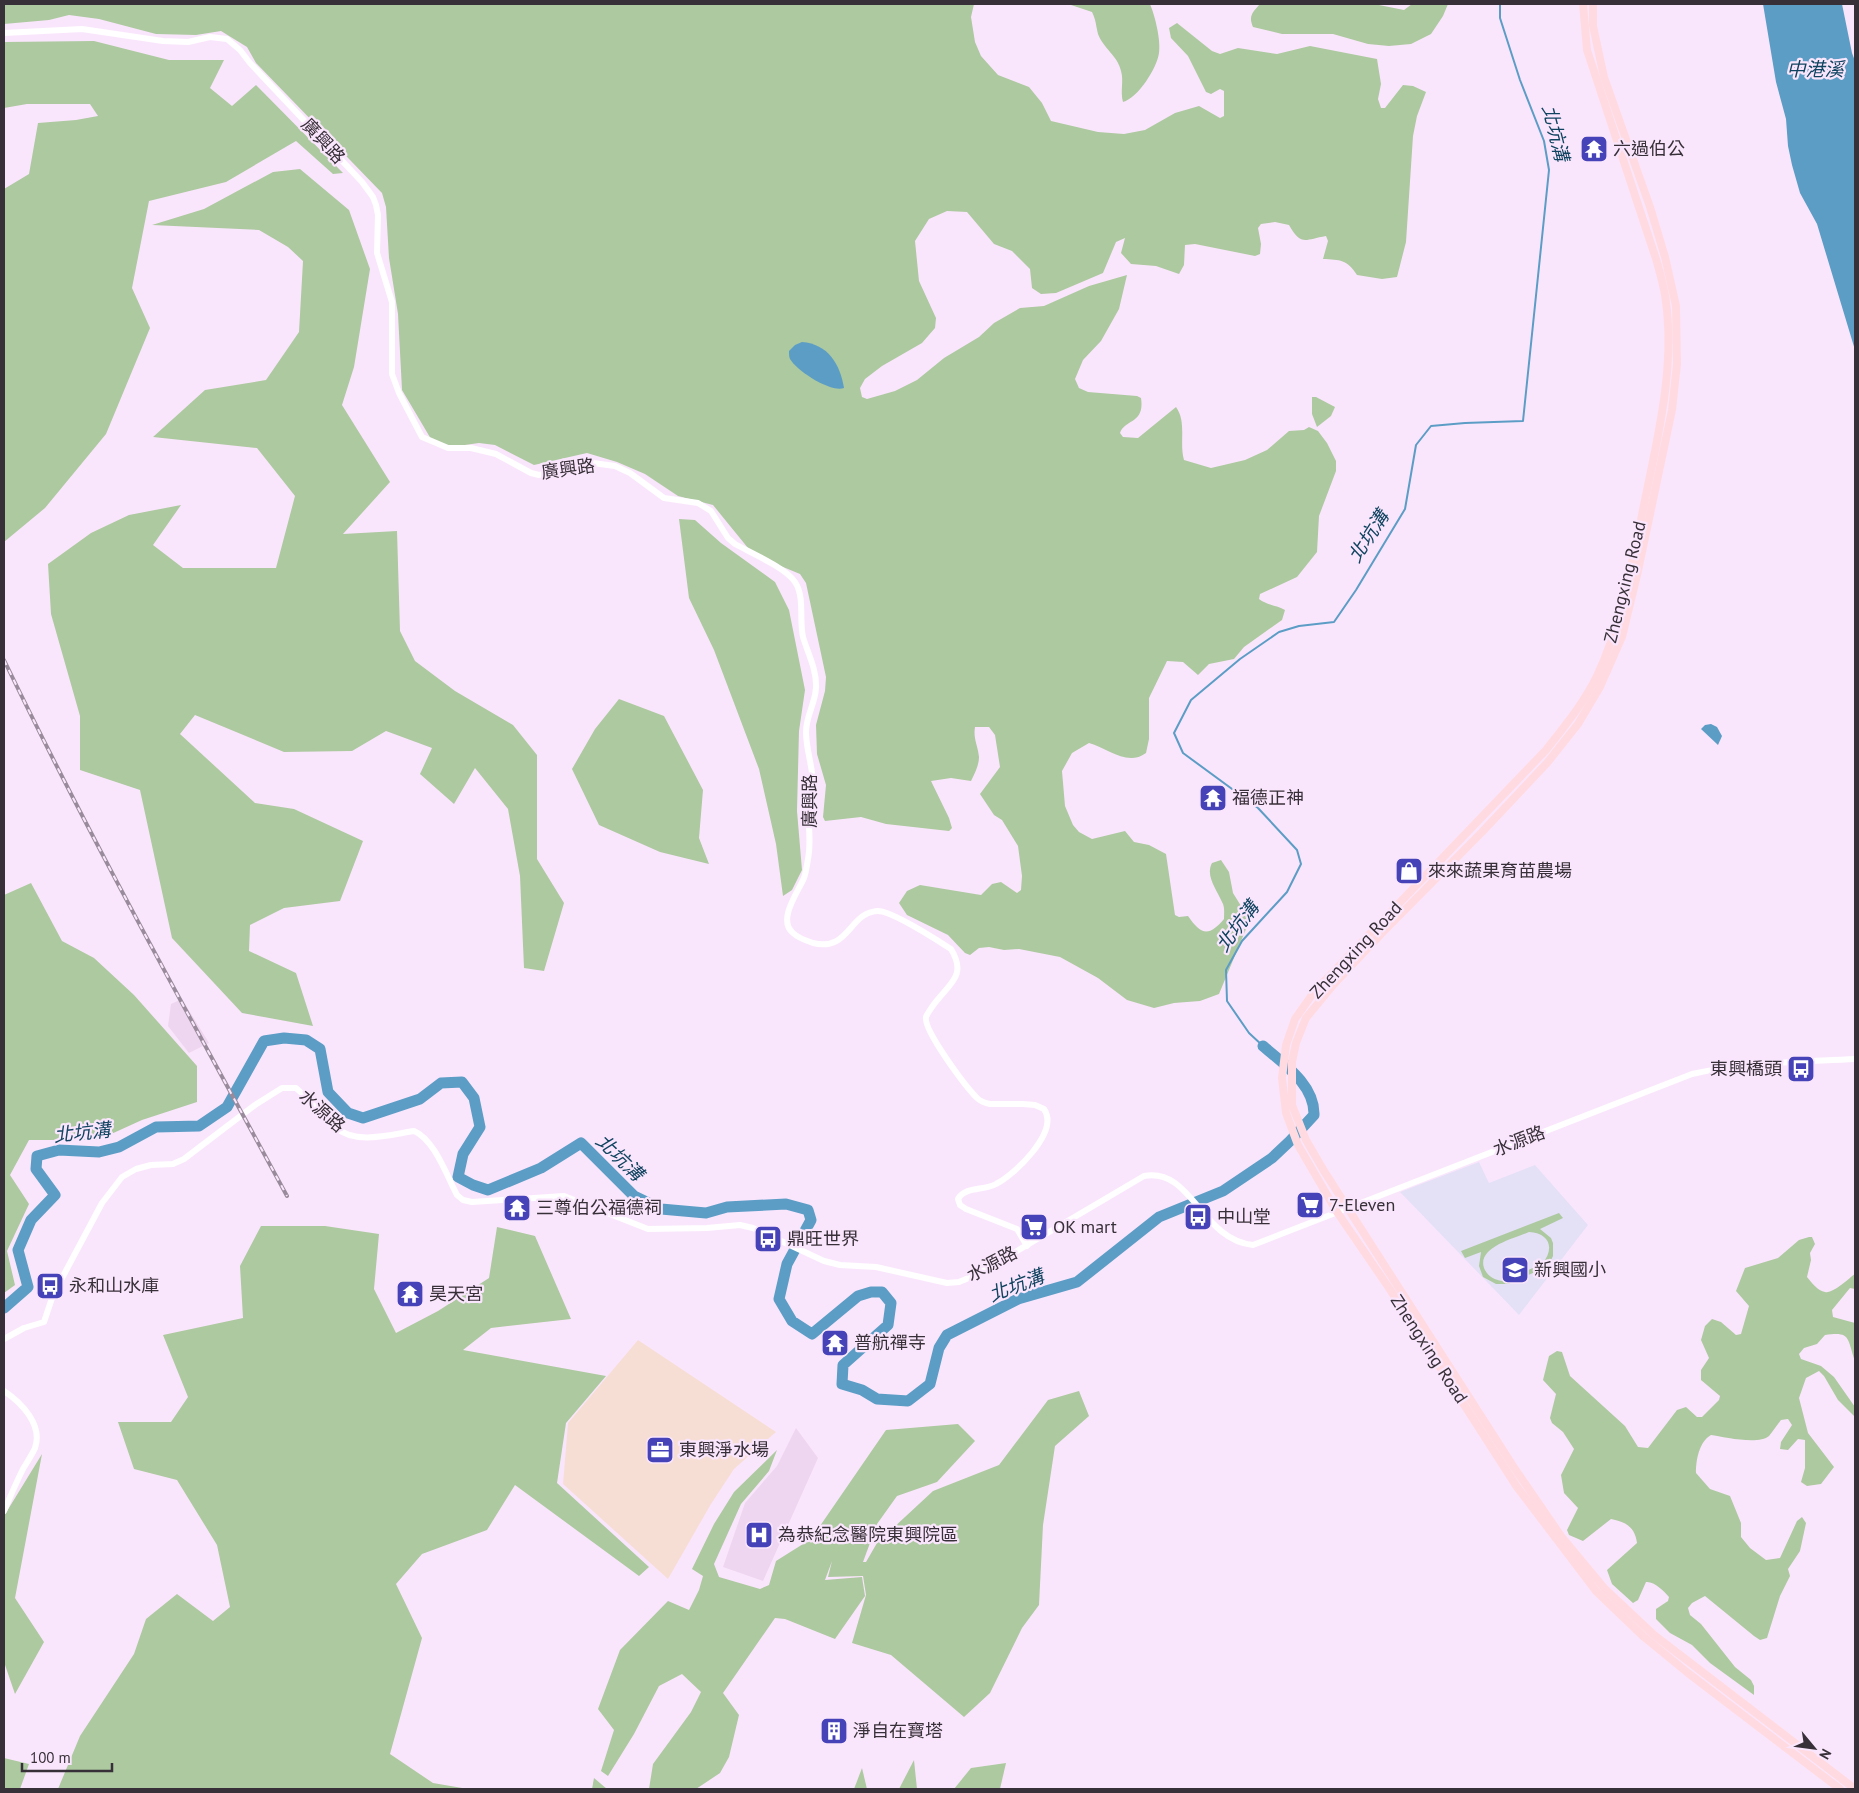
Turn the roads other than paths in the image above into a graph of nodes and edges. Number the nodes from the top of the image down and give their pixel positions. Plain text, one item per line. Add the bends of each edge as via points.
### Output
1 (1583, 4) edge
2 (1593, 4) edge
3 (4, 33) edge
4 (1855, 1059) edge
5 (1347, 1207) junction
6 (1337, 1212) junction
7 (1027, 1246) junction
8 (4, 1339) edge
9 (4, 1391) edge
10 (4, 1512) edge
11 (1840, 1789) edge
12 (1855, 1789) edge

1 - 6 main road, Zhengxing Road via 1587,50 1665,295 1667,377 1633,557 1615,632 1597,677 1574,715 1546,750 1314,992 1295,1019 1286,1045 1282,1078 1286,1112 1298,1145
2 - 5 main road, Zhengxing Road via 1593,26 1604,77 1665,257 1676,306 1677,364 1672,410 1622,637 1600,687 1578,724 1547,763 1382,932 1306,1018 1296,1043 1292,1106 1305,1137
3 - 7 street, 廣興路 via 82,29 163,41 188,42 210,36 227,39 373,197 378,215 377,253 392,302 392,374 422,436 448,448 471,448 496,454 539,475 578,463 615,466 664,498 698,503 712,511 735,544 790,574 799,588 803,636 814,668 816,686 806,734 813,786 809,802 811,841 804,876 787,919 788,926 791,932 806,940 829,944 841,940 863,916 886,912 951,948 959,968 926,1018 927,1025 978,1099 984,1103 1035,1105 1044,1109 1048,1118 1046,1129 1032,1154 1010,1175 984,1189 967,1190 958,1199 966,1209 1017,1229
4 - 5 street, 水源路 via 1752,1064 1692,1074
5 - 6 street, 水源路
5 - 12 main road, Zhengxing Road via 1513,1466 1561,1536 1606,1589 1647,1629
6 - 7 street, 水源路 via 1252,1245 1245,1244 1217,1229 1179,1185 1160,1175 1144,1176
6 - 11 main road, Zhengxing Road via 1518,1487 1596,1591 1644,1637
7 - 8 street, 水源路 via 978,1274 947,1283 876,1267 824,1261 740,1225 648,1228 564,1196 472,1202 457,1195 429,1142 420,1133 361,1137 346,1134 335,1128 296,1088 282,1088 184,1159 173,1164 151,1164 122,1177 102,1203 53,1295 44,1322
9 - 10 street via 25,1409 38,1438

